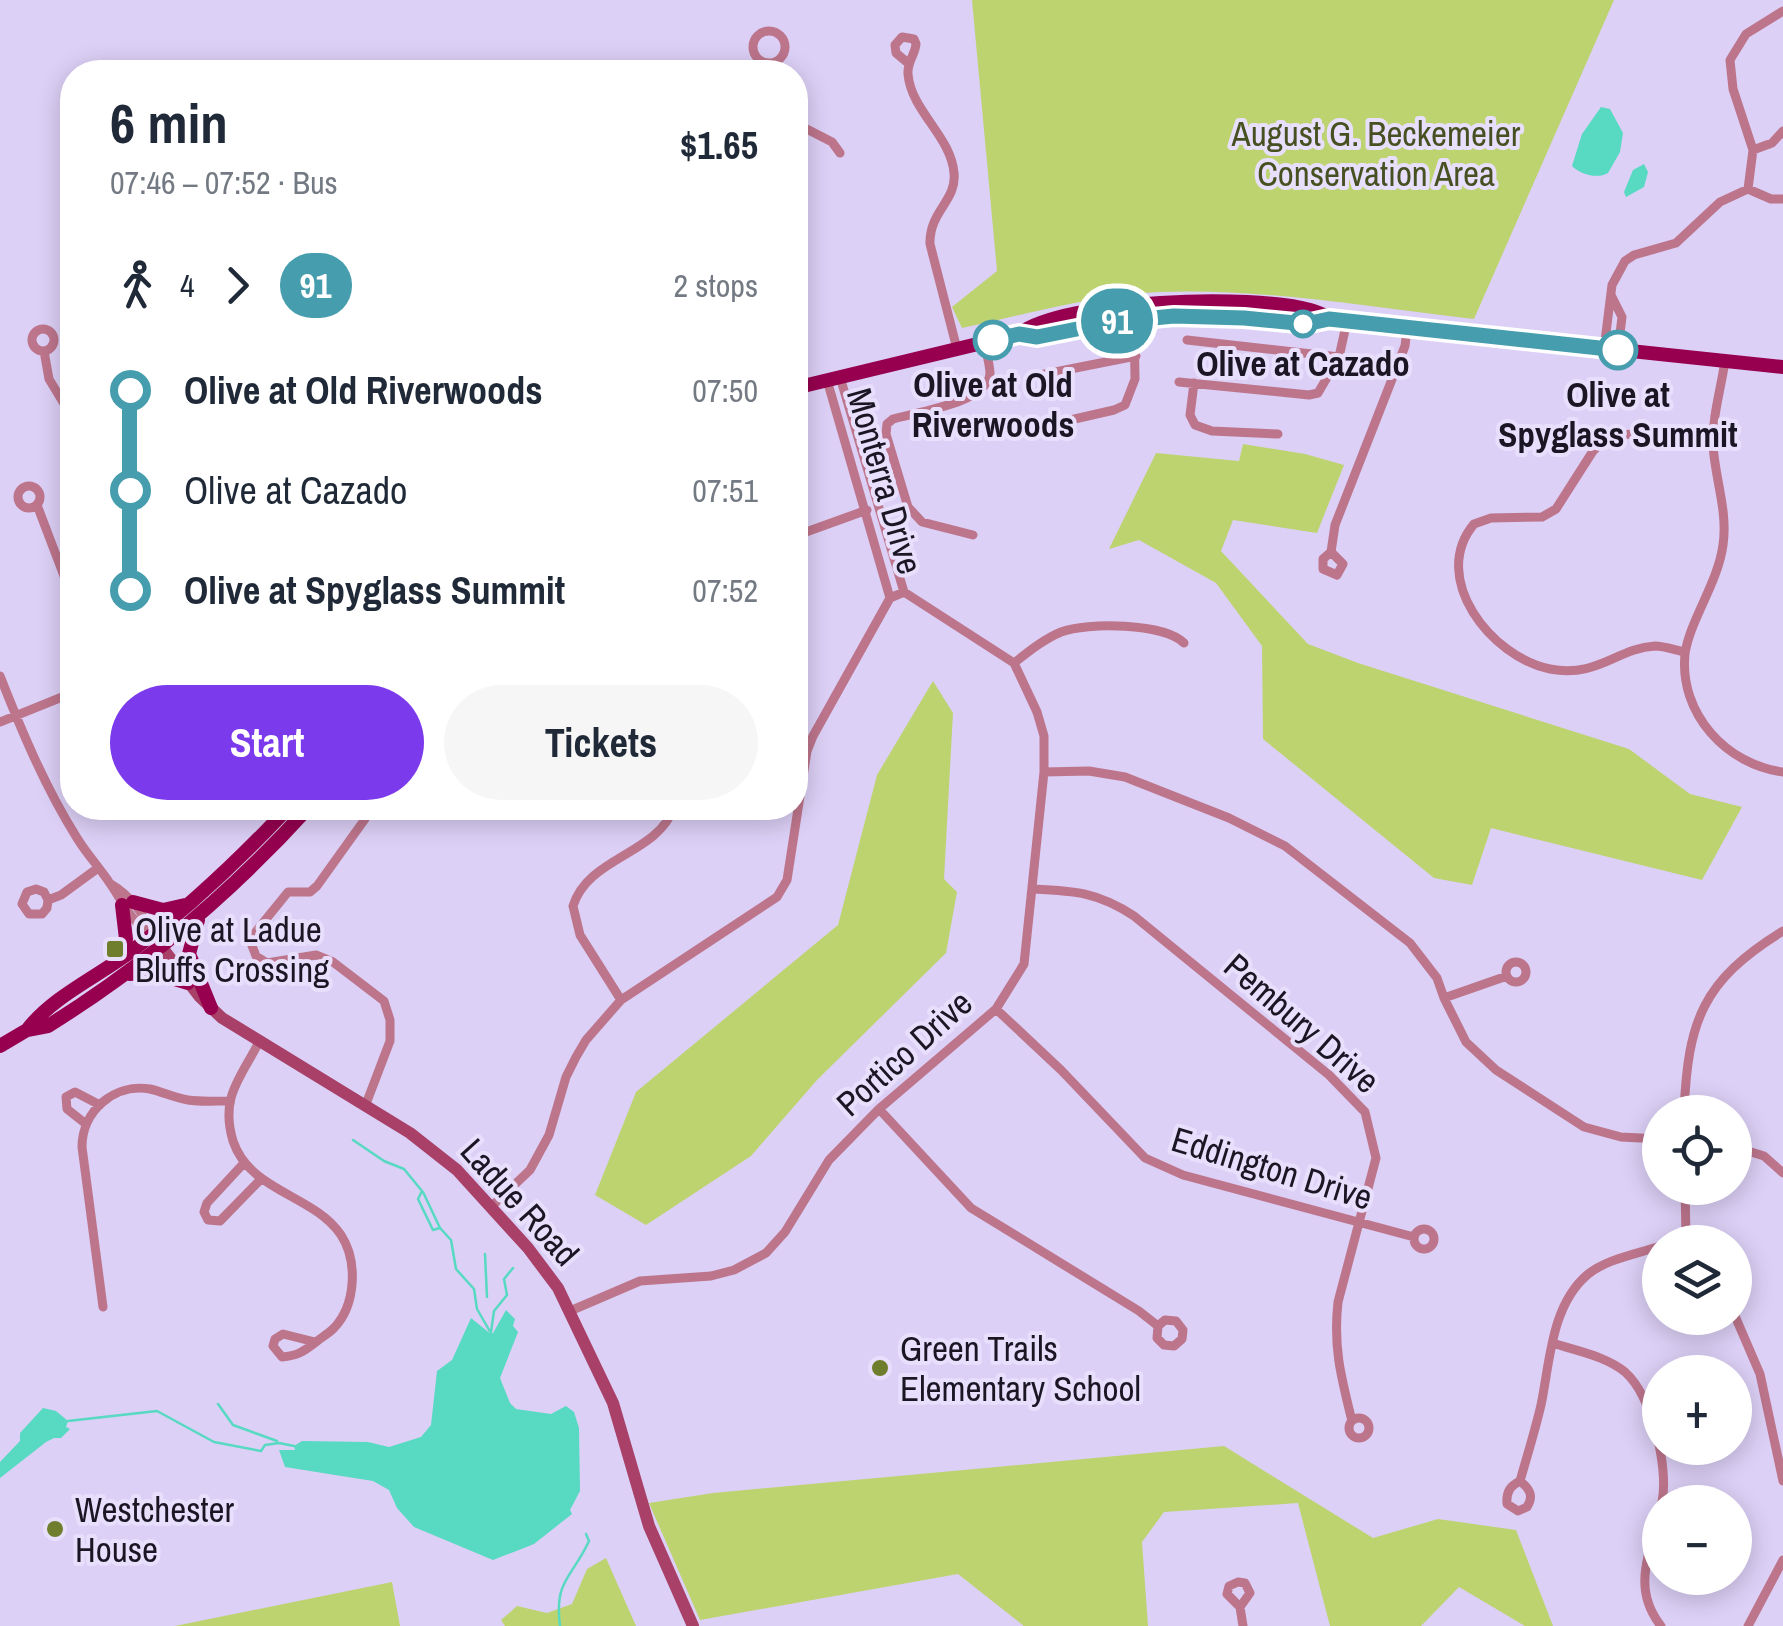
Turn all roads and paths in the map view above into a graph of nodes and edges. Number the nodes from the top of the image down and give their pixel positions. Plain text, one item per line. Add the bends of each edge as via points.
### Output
1 (1783, 10) edge
2 (908, 64) dead end
3 (808, 130) edge
4 (1783, 131) edge
5 (1753, 150) junction
6 (840, 153) dead end
7 (1748, 189) junction
8 (1783, 199) edge
9 (1133, 312) junction
10 (1346, 321) junction
11 (1407, 328) junction
12 (1187, 340) dead end
13 (984, 342) junction
14 (957, 349) junction
15 (44, 350) dead end
16 (1611, 350) junction
17 (1136, 356) junction
18 (1339, 357) junction
19 (1725, 361) junction
20 (1783, 367) edge
21 (1040, 376) dead end
22 (833, 378) junction
23 (1179, 382) dead end
24 (1194, 383) junction
25 (808, 385) edge
26 (60, 398) edge
27 (1044, 426) dead end
28 (1278, 434) dead end
29 (1713, 443) junction
30 (37, 505) dead end
31 (878, 506) junction
32 (865, 511) junction
33 (808, 531) edge
34 (973, 535) dead end
35 (1331, 552) dead end
36 (60, 565) edge
37 (904, 592) junction
38 (890, 598) junction
39 (1184, 644) dead end
40 (1685, 652) junction
41 (1014, 663) junction
42 (0, 676) edge
43 (60, 697) edge
44 (16, 716) junction
45 (0, 722) edge
46 (808, 752) edge
47 (1044, 772) junction
48 (1783, 772) edge
49 (60, 807) edge
50 (67, 820) edge
51 (277, 820) edge
52 (297, 820) edge
53 (364, 820) edge
54 (667, 820) edge
55 (797, 820) edge
56 (98, 868) junction
57 (1033, 889) junction
58 (48, 900) dead end
59 (127, 904) junction
60 (195, 909) junction
61 (1783, 932) edge
62 (157, 941) junction
63 (120, 969) junction
64 (1507, 976) dead end
65 (188, 983) junction
66 (1444, 998) junction
67 (621, 1000) junction
68 (211, 1008) junction
69 (996, 1009) junction
70 (259, 1042) junction
71 (0, 1046) edge
72 (1685, 1095) edge
73 (228, 1101) junction
74 (100, 1104) junction
75 (366, 1104) junction
76 (879, 1108) junction
77 (86, 1124) junction
78 (1642, 1138) edge
79 (1752, 1152) edge
80 (244, 1163) junction
81 (1782, 1170) edge
82 (260, 1178) junction
83 (492, 1206) junction
84 (1361, 1223) junction
85 (1414, 1237) dead end
86 (1642, 1252) edge
87 (103, 1307) dead end
88 (570, 1312) junction
89 (1158, 1326) dead end
90 (1743, 1335) edge
91 (315, 1342) dead end
92 (1553, 1343) junction
93 (1352, 1421) dead end
94 (1781, 1460) edge
95 (1520, 1481) dead end
96 (1783, 1481) edge
97 (1664, 1485) edge
98 (1783, 1560) edge
99 (1644, 1595) edge
100 (1240, 1607) dead end
101 (693, 1626) edge
102 (1242, 1626) edge
103 (1661, 1626) edge
104 (1748, 1626) edge

1 - 5 street via 1746,34 1730,60
2 - 14 street via 911,87 955,175 950,198 930,228 930,244
3 - 6 street
4 - 5 street
5 - 7 street
7 - 8 street
7 - 16 street via 1720,202 1676,244 1625,261 1611,295 1622,317
9 - 10 main road
9 - 13 main road via 1037,337
9 - 17 street
10 - 11 main road
10 - 18 street
11 - 16 main road
11 - 35 street
12 - 18 street
13 - 14 main road
13 - 34 street via 990,372 984,389 893,418 886,434 908,507 922,522
14 - 22 main road
15 - 26 street
16 - 19 main road
17 - 21 street
17 - 27 street via 1125,404
18 - 24 street via 1325,385 1309,395
19 - 20 main road
19 - 29 street
22 - 25 main road
22 - 31 street, Monterra Drive
22 - 32 street, Monterra Drive
23 - 24 street
24 - 28 street via 1195,426
29 - 40 street via 1723,544
29 - 40 street via 1609,436 1556,509 1542,517 1474,524 1460,546 1458,569 1476,618 1522,658 1567,671 1595,668 1652,646
30 - 36 street
31 - 32 street
31 - 37 street, Monterra Drive
32 - 33 street
32 - 38 street, Monterra Drive
37 - 38 street
37 - 41 street, Monterra Drive
38 - 46 street
39 - 41 street via 1156,630 1069,630
40 - 48 street via 1687,681 1705,726 1745,762
41 - 47 street, Portico Drive via 1044,736
42 - 44 street
43 - 44 street
44 - 45 street
44 - 49 street
47 - 57 street, Portico Drive
47 - 66 street via 1125,777 1270,838 1410,943 1438,978
50 - 56 street
51 - 60 main road
52 - 60 main road via 258,861
53 - 75 street via 317,886 288,892 251,943 268,963 308,954 324,958 384,1002 390,1040
54 - 67 street via 587,880 573,906 580,935
55 - 67 street via 787,880 777,898
56 - 58 street
56 - 59 street
57 - 69 street, Portico Drive via 1024,964
57 - 84 street, Pembury Drive via 1078,891 1116,904 1356,1101 1370,1122 1376,1158
59 - 60 main road
59 - 62 street via 139,927
59 - 63 main road
60 - 62 main road
60 - 68 main road via 189,954
61 - 72 street via 1734,967 1702,1008
62 - 63 main road
62 - 65 main road, Ladue Road
63 - 65 main road
63 - 71 main road via 39,1014
64 - 66 street
65 - 68 main road, Ladue Road
66 - 78 street via 1480,1056 1563,1116 1604,1134
67 - 83 street via 576,1058 536,1161
68 - 70 main road, Ladue Road
69 - 76 street, Portico Drive
69 - 84 street, Eddington Drive via 1144,1158 1183,1175
70 - 73 street
70 - 75 main road, Ladue Road
73 - 74 street via 140,1088
73 - 80 street
74 - 77 street
74 - 77 street via 75,1092 66,1097 66,1110
75 - 83 main road, Ladue Road via 457,1170
76 - 88 street, Portico Drive via 829,1160 785,1232 753,1262 712,1276 640,1282
76 - 89 street via 971,1208
77 - 87 street via 82,1148
79 - 81 street
80 - 82 street
80 - 82 street via 207,1203 208,1220 220,1221
82 - 91 street via 324,1218 346,1245 352,1286 346,1310
83 - 88 main road, Ladue Road
84 - 85 street, Eddington Drive
84 - 93 street, Pembury Drive via 1335,1326
86 - 92 street via 1586,1275 1558,1320
88 - 101 main road, Ladue Road via 613,1403 649,1526
90 - 94 street
92 - 95 street
92 - 97 street via 1626,1373 1644,1400
94 - 96 street
98 - 104 street
99 - 103 street
100 - 102 street

